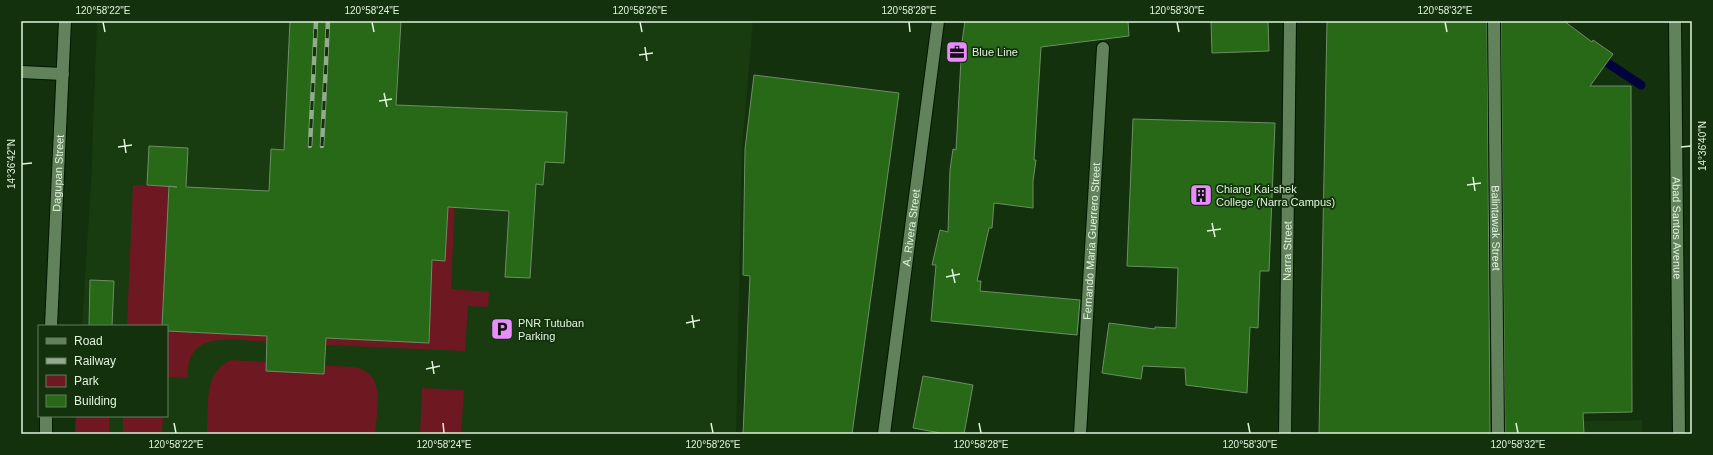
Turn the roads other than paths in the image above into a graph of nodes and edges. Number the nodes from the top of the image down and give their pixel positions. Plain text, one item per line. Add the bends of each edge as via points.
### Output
1 (65, 21) edge
2 (938, 21) edge
3 (1290, 21) edge
4 (1675, 21) edge
5 (1494, 22) edge
6 (1103, 48) dead end
7 (21, 72) edge
8 (63, 74) junction
9 (51, 325) edge
10 (46, 417) edge
11 (46, 434) edge
12 (884, 434) edge
13 (1080, 434) edge
14 (1285, 434) edge
15 (1498, 434) edge
16 (1679, 434) edge

1 - 8 street, Dagupan Street
2 - 12 street, A. Rivera Street
3 - 14 street, Narra Street
4 - 16 street, Abad Santos Avenue
5 - 15 street, Balintawak Street
6 - 13 street, Fernando Maria Guerrero Street
7 - 8 street
8 - 9 street, Dagupan Street
10 - 11 street

